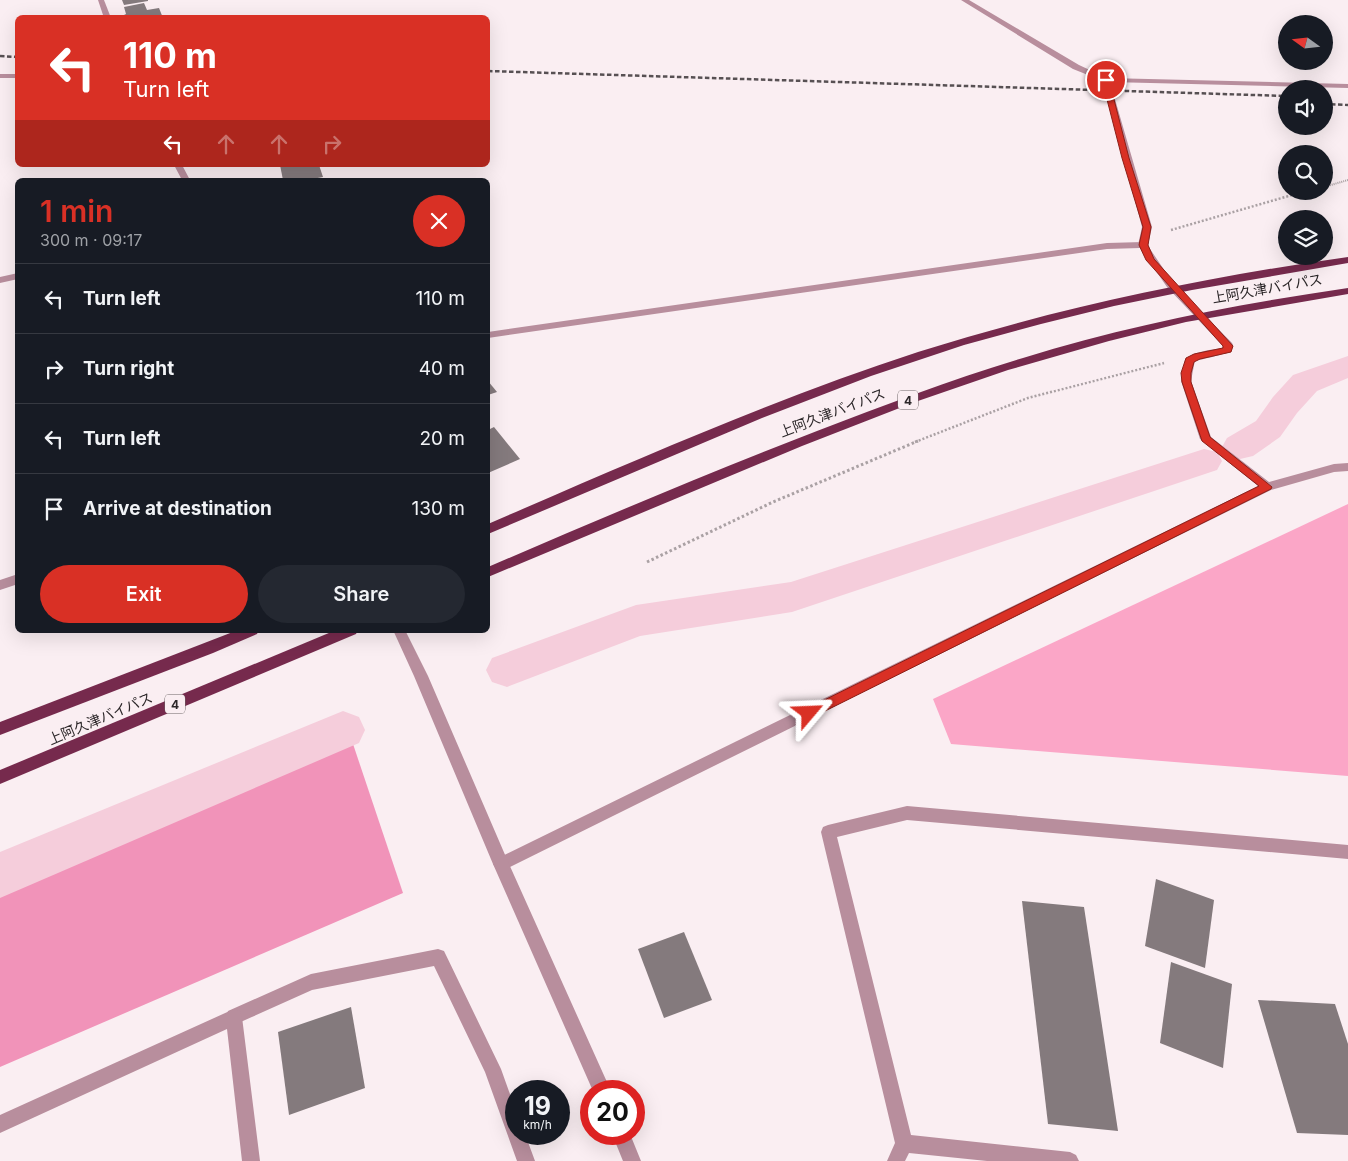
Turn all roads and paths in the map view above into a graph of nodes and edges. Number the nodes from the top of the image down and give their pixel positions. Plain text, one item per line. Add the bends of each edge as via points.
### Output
1 (101, 0) edge
2 (964, 0) edge
3 (107, 15) edge
4 (0, 76) edge
5 (15, 76) edge
6 (1106, 80) junction
7 (1348, 86) edge
8 (1348, 180) edge
9 (1333, 184) edge
10 (1278, 200) edge
11 (1190, 226) dead end
12 (1144, 245) junction
13 (1348, 260) edge
14 (15, 277) edge
15 (0, 280) edge
16 (1175, 290) junction
17 (1348, 291) edge
18 (1200, 316) junction
19 (490, 335) edge
20 (1190, 360) junction
21 (1348, 467) edge
22 (1267, 487) junction
23 (490, 528) edge
24 (647, 562) dead end
25 (490, 571) edge
26 (15, 580) edge
27 (0, 584) edge
28 (245, 633) edge
29 (343, 633) edge
30 (400, 633) edge
31 (0, 728) edge
32 (0, 777) edge
33 (1348, 852) edge
34 (501, 864) junction
35 (234, 1017) junction
36 (597, 1080) edge
37 (0, 1124) edge
38 (904, 1143) junction
39 (625, 1145) edge
40 (251, 1161) edge
41 (526, 1161) edge
42 (632, 1161) edge
43 (896, 1161) edge
44 (1070, 1161) edge

1 - 3 street
2 - 6 street via 1076,67
4 - 5 street
6 - 7 street
6 - 12 street via 1147,227
8 - 9 path
10 - 11 path
12 - 16 street via 1150,260
12 - 19 street via 1106,246
13 - 16 highway, 上阿久津バイパス
14 - 15 street
16 - 18 street
16 - 23 highway, 上阿久津バイパス via 1097,306 904,361 714,431
17 - 18 highway, 上阿久津バイパス / 4
18 - 20 street via 1228,346 1227,350
18 - 25 highway, 上阿久津バイパス / 4 via 1028,359 938,389 746,463
20 - 22 street via 1186,382 1206,439
20 - 24 path via 1159,364 1028,398 773,502
21 - 22 street
22 - 34 street
26 - 27 street
28 - 31 highway, 上阿久津バイパス
29 - 32 highway, 上阿久津バイパス / 4
30 - 34 street
33 - 38 street via 906,813 828,832
34 - 36 street
35 - 37 street
35 - 40 street
35 - 41 street via 311,982 438,957 492,1069
38 - 43 street
38 - 44 street
39 - 42 street

